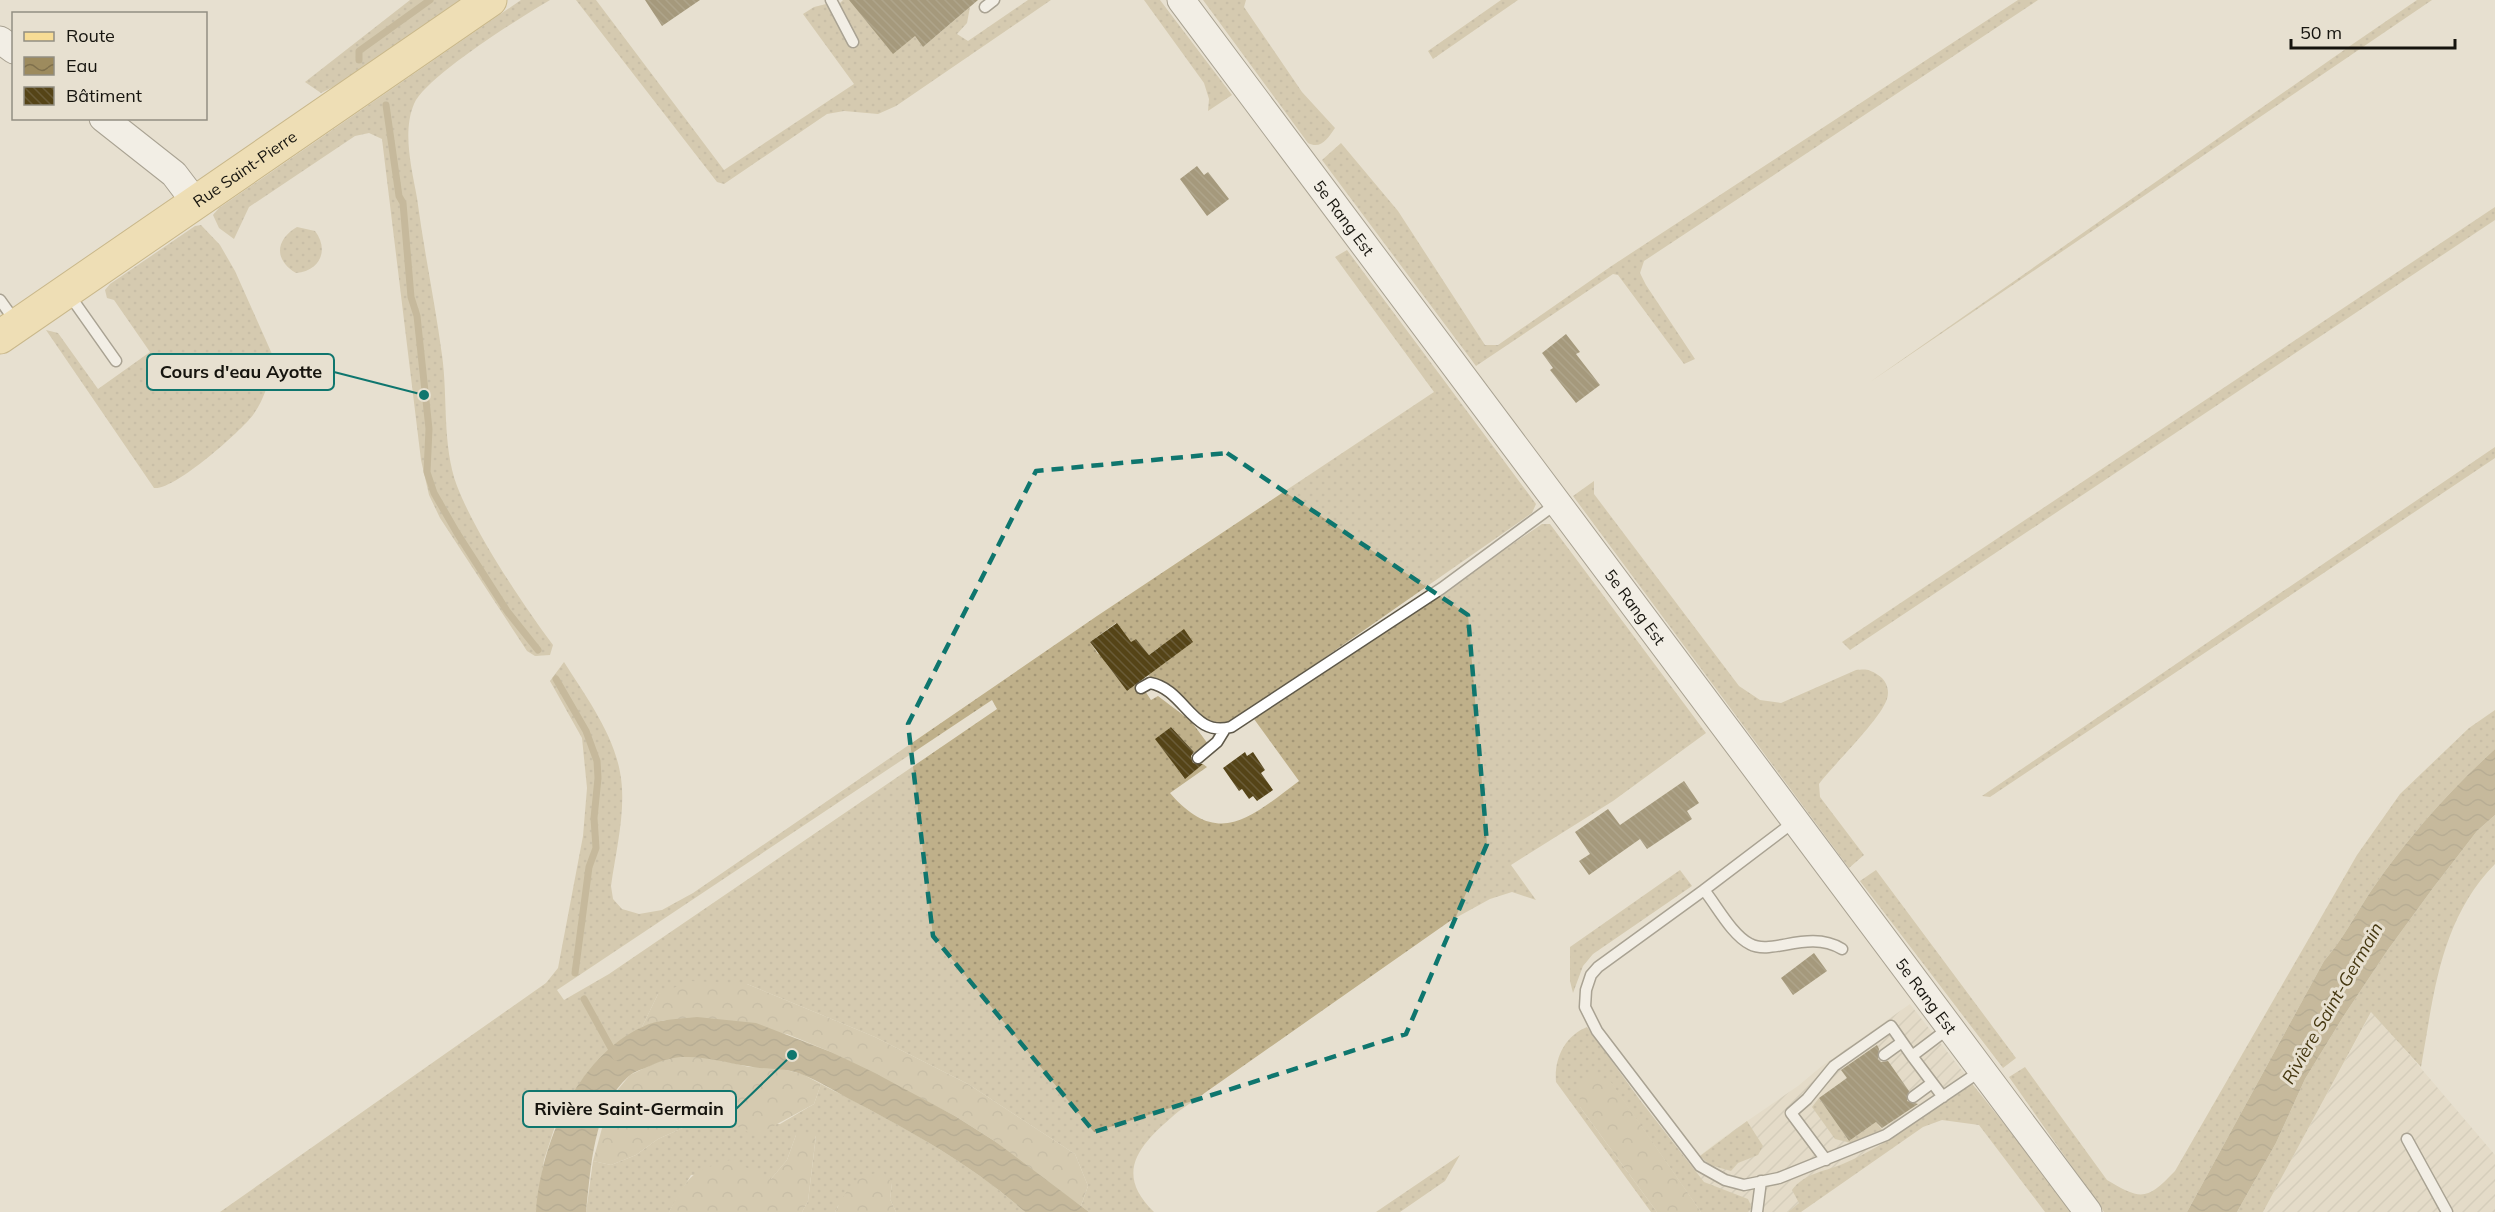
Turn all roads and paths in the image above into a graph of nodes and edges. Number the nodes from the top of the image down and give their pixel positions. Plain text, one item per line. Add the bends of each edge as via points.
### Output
1 (490, 0) edge
2 (831, 0) edge
3 (1181, 0) edge
4 (0, 39) edge
5 (853, 42) dead end
6 (12, 48) edge
7 (106, 120) edge
8 (196, 203) junction
9 (66, 291) junction
10 (6, 320) edge
11 (116, 361) dead end
12 (1557, 503) junction
13 (1141, 688) dead end
14 (1225, 729) junction
15 (1198, 758) dead end
16 (1795, 821) junction
17 (1704, 890) junction
18 (1842, 950) dead end
19 (1950, 1028) junction
20 (1902, 1042) junction
21 (1884, 1055) dead end
22 (1912, 1056) junction
23 (1982, 1070) junction
24 (1932, 1083) junction
25 (1913, 1097) dead end
26 (1943, 1098) junction
27 (2407, 1139) dead end
28 (1827, 1160) junction
29 (1761, 1182) junction
30 (1756, 1212) edge
31 (2088, 1212) edge
32 (2446, 1212) edge

1 - 8 main road, Rue Saint-Pierre
2 - 5 lane
3 - 12 street, 5e Rang Est
4 - 6 street
7 - 8 street via 174,174
8 - 9 main road, Rue Saint-Pierre
9 - 10 main road, Rue Saint-Pierre
9 - 11 lane
12 - 14 lane via 1442,588 1247,719
12 - 16 street, 5e Rang Est
13 - 14 lane via 1158,684 1208,728
14 - 15 lane via 1217,742
16 - 17 lane
16 - 19 street, 5e Rang Est
17 - 18 lane via 1751,945 1816,940
17 - 29 lane via 1598,967 1586,990 1585,1007 1597,1031 1700,1166 1744,1185
19 - 22 lane
19 - 23 street, 5e Rang Est
20 - 21 lane
20 - 22 lane
20 - 28 lane via 1891,1026 1834,1066 1791,1113
22 - 24 lane
23 - 26 lane
23 - 31 street, 5e Rang Est
24 - 25 lane
24 - 26 lane
26 - 28 lane via 1886,1135
27 - 32 lane
28 - 29 lane
29 - 30 lane

